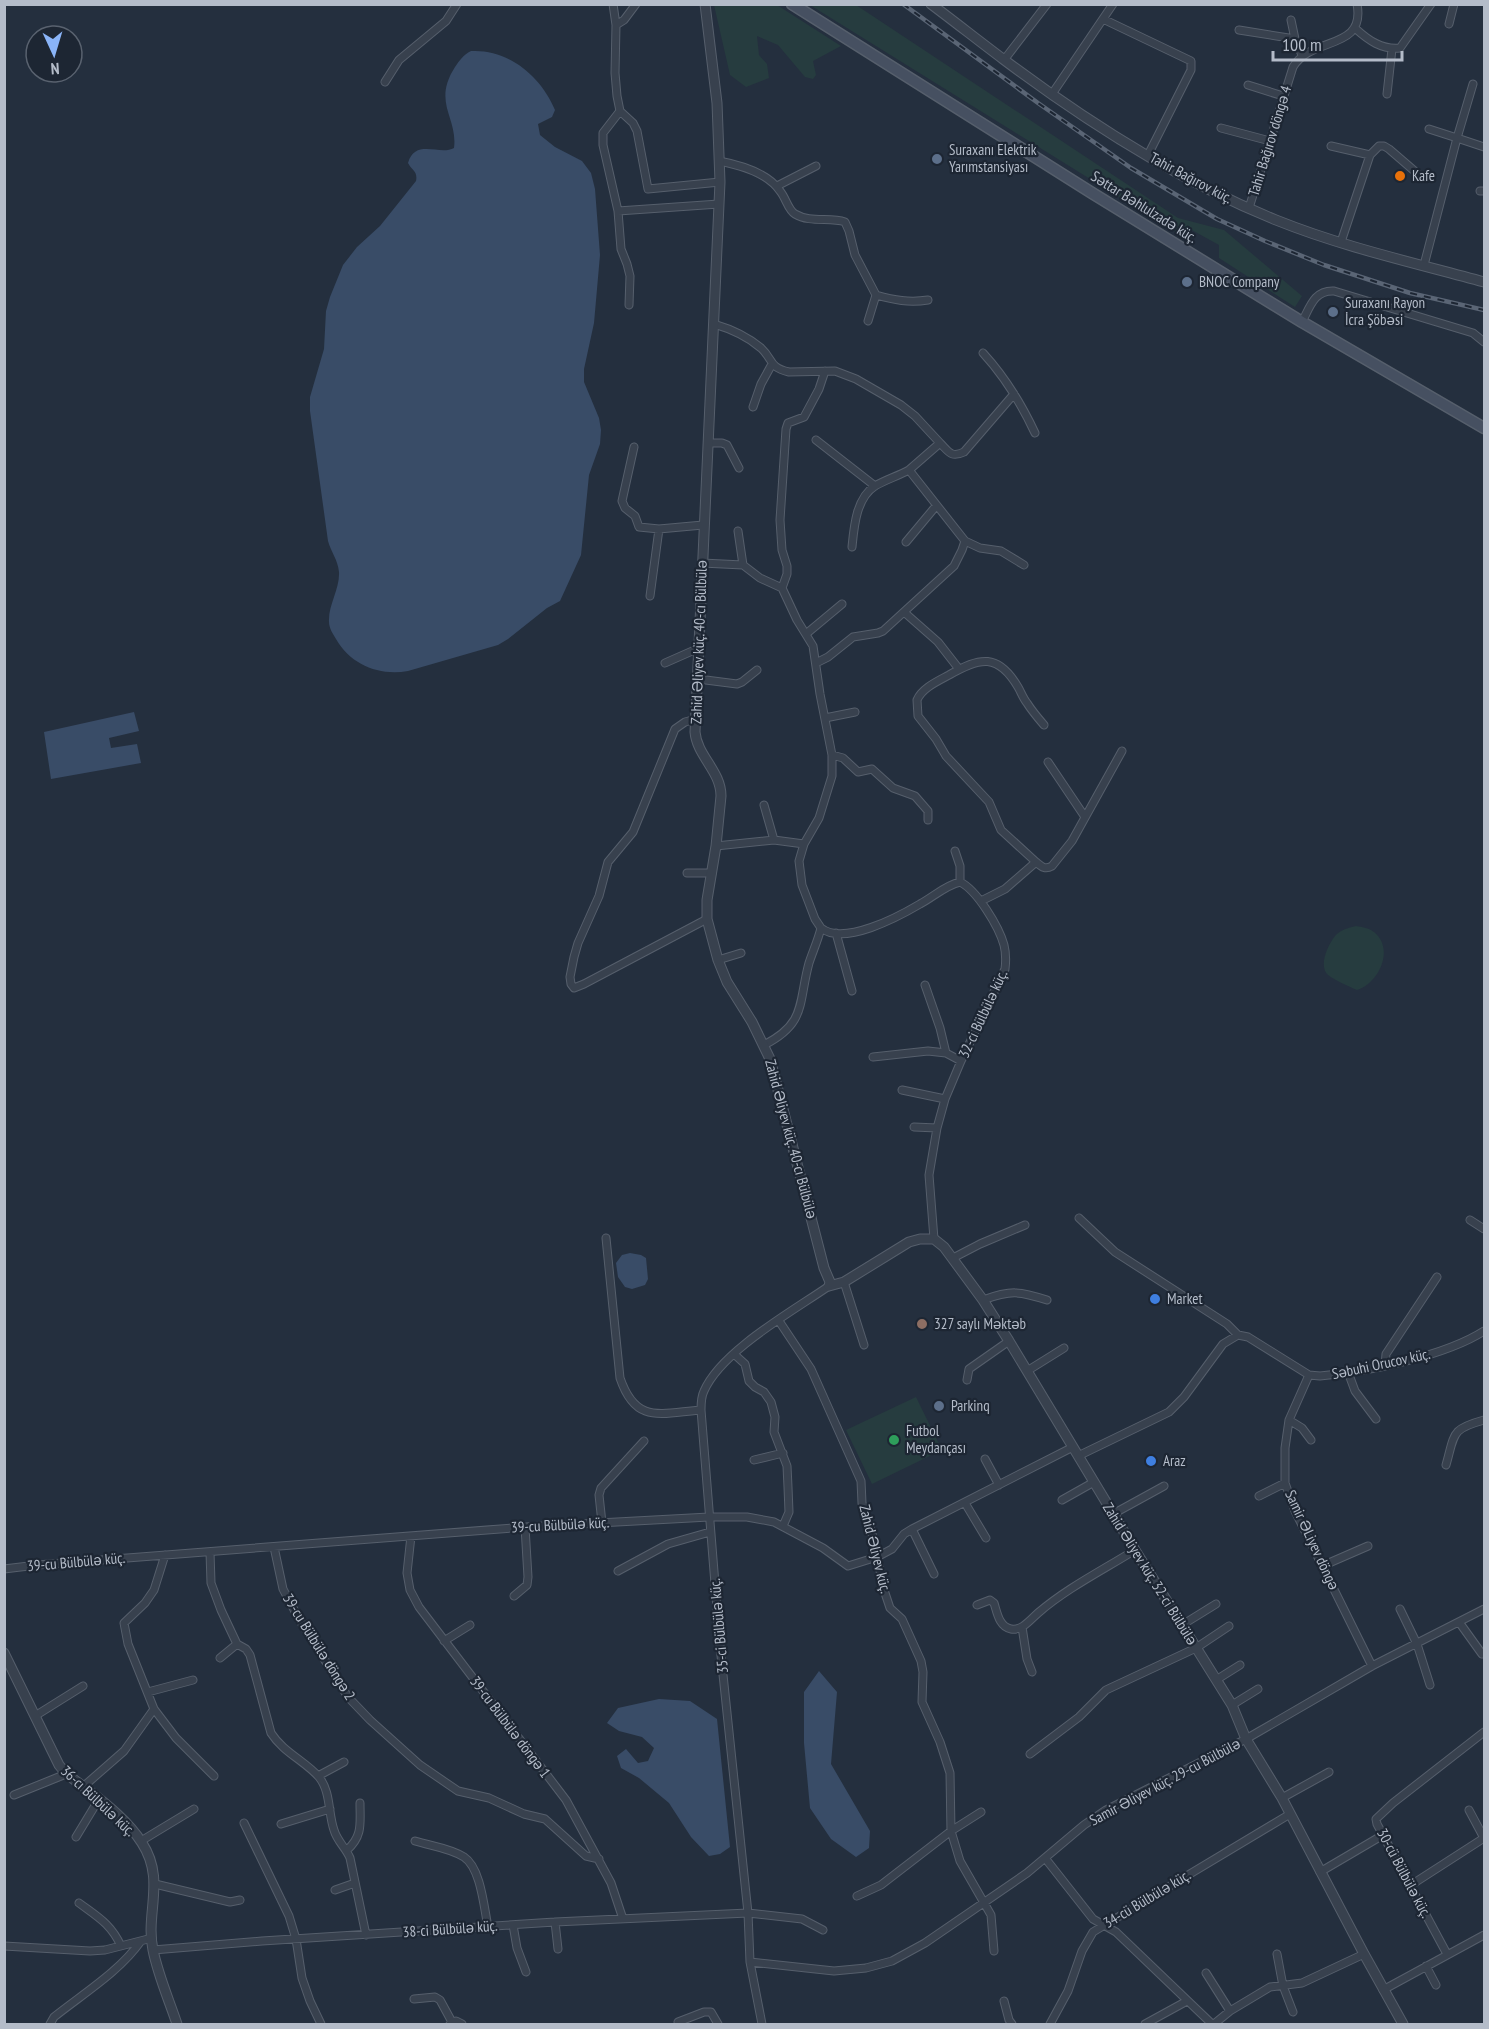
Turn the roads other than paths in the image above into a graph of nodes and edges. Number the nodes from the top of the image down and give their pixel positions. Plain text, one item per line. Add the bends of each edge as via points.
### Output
1 (457, 4) edge
2 (636, 4) edge
3 (705, 4) edge
4 (792, 4) edge
5 (1047, 4) edge
6 (1113, 4) edge
7 (1358, 4) edge
8 (1431, 4) edge
9 (1454, 4) edge
10 (611, 5) edge
11 (932, 5) edge
12 (1103, 19) junction
13 (1291, 20) dead end
14 (1449, 24) dead end
15 (616, 25) junction
16 (1356, 28) junction
17 (1239, 30) dead end
18 (1294, 39) junction
19 (1392, 49) junction
20 (1302, 55) junction
21 (1004, 60) junction
22 (386, 82) dead end
23 (1473, 84) dead end
24 (1248, 85) dead end
25 (1052, 94) junction
26 (1387, 94) dead end
27 (1283, 96) junction
28 (620, 111) junction
29 (1221, 128) dead end
30 (1429, 129) dead end
31 (1457, 138) junction
32 (1270, 141) junction
33 (1330, 146) dead end
34 (1485, 147) edge
35 (1148, 154) junction
36 (1370, 155) junction
37 (719, 161) junction
38 (816, 166) dead end
39 (1418, 174) dead end
40 (720, 183) junction
41 (777, 186) junction
42 (719, 204) junction
43 (1249, 208) junction
44 (618, 211) junction
45 (1341, 242) junction
46 (1424, 265) junction
47 (1485, 282) edge
48 (876, 295) junction
49 (928, 300) dead end
50 (629, 305) dead end
51 (868, 321) dead end
52 (1302, 322) junction
53 (714, 324) junction
54 (1485, 342) edge
55 (983, 353) dead end
56 (772, 364) junction
57 (825, 371) junction
58 (1014, 394) junction
59 (753, 407) dead end
60 (1485, 429) edge
61 (1035, 433) dead end
62 (816, 440) dead end
63 (708, 443) junction
64 (940, 443) junction
65 (634, 447) dead end
66 (739, 468) dead end
67 (909, 470) junction
68 (875, 486) junction
69 (936, 506) junction
70 (703, 525) junction
71 (659, 529) junction
72 (738, 531) dead end
73 (965, 541) junction
74 (906, 542) dead end
75 (852, 547) dead end
76 (702, 562) junction
77 (743, 565) junction
78 (1024, 565) dead end
79 (782, 588) junction
80 (650, 596) dead end
81 (842, 604) dead end
82 (904, 612) junction
83 (806, 634) junction
84 (699, 648) junction
85 (665, 663) dead end
86 (816, 663) junction
87 (960, 669) junction
88 (757, 670) dead end
89 (698, 679) junction
90 (855, 712) dead end
91 (825, 718) junction
92 (696, 719) junction
93 (1044, 725) dead end
94 (1122, 751) dead end
95 (832, 755) junction
96 (1048, 762) dead end
97 (764, 805) dead end
98 (1085, 817) junction
99 (928, 820) dead end
100 (774, 840) junction
101 (804, 843) junction
102 (716, 846) junction
103 (955, 851) dead end
104 (1036, 862) junction
105 (687, 873) dead end
106 (712, 873) junction
107 (960, 882) junction
108 (981, 901) junction
109 (707, 919) junction
110 (821, 928) junction
111 (836, 933) junction
112 (741, 953) dead end
113 (718, 960) junction
114 (925, 986) dead end
115 (852, 991) dead end
116 (764, 1045) junction
117 (946, 1053) junction
118 (873, 1057) dead end
119 (961, 1061) junction
120 (902, 1090) dead end
121 (945, 1099) junction
122 (914, 1127) dead end
123 (937, 1128) junction
124 (1079, 1218) dead end
125 (1470, 1220) dead end
126 (1025, 1225) dead end
127 (1485, 1229) edge
128 (606, 1238) dead end
129 (934, 1239) junction
130 (953, 1258) junction
131 (1437, 1277) dead end
132 (844, 1282) junction
133 (829, 1286) junction
134 (983, 1300) junction
135 (1047, 1300) dead end
136 (779, 1321) junction
137 (1485, 1331) edge
138 (1238, 1335) junction
139 (1009, 1341) junction
140 (864, 1345) dead end
141 (1064, 1348) dead end
142 (734, 1354) junction
143 (1385, 1365) junction
144 (1028, 1371) junction
145 (1348, 1372) junction
146 (1309, 1375) junction
147 (967, 1380) dead end
148 (700, 1410) junction
149 (1376, 1419) dead end
150 (1289, 1420) junction
151 (1485, 1420) edge
152 (1311, 1440) dead end
153 (644, 1441) dead end
154 (1076, 1451) junction
155 (783, 1453) junction
156 (985, 1459) dead end
157 (754, 1460) dead end
158 (1446, 1465) dead end
159 (1094, 1482) junction
160 (1285, 1483) junction
161 (999, 1485) junction
162 (1164, 1486) dead end
163 (1259, 1496) dead end
164 (1062, 1500) dead end
165 (965, 1503) junction
166 (1113, 1514) junction
167 (709, 1517) junction
168 (602, 1523) junction
169 (783, 1526) junction
170 (525, 1527) junction
171 (912, 1529) junction
172 (710, 1532) junction
173 (411, 1536) junction
174 (986, 1538) dead end
175 (1368, 1546) dead end
176 (274, 1547) junction
177 (1135, 1550) junction
178 (210, 1552) junction
179 (165, 1556) junction
180 (877, 1557) junction
181 (1322, 1566) junction
182 (4, 1569) edge
183 (618, 1571) dead end
184 (934, 1574) dead end
185 (514, 1596) dead end
186 (1216, 1604) dead end
187 (977, 1605) dead end
188 (1400, 1609) dead end
189 (1485, 1609) edge
190 (1459, 1622) junction
191 (470, 1625) dead end
192 (1182, 1625) junction
193 (1229, 1626) dead end
194 (1022, 1627) junction
195 (444, 1641) junction
196 (237, 1644) junction
197 (1417, 1644) junction
198 (1196, 1648) junction
199 (4, 1653) edge
200 (1482, 1654) dead end
201 (220, 1658) dead end
202 (1240, 1665) dead end
203 (1372, 1666) junction
204 (1032, 1672) dead end
205 (193, 1680) dead end
206 (1216, 1680) junction
207 (1430, 1685) dead end
208 (83, 1686) dead end
209 (1258, 1689) dead end
210 (148, 1692) junction
211 (1232, 1705) junction
212 (154, 1709) junction
213 (35, 1716) junction
214 (1485, 1732) edge
215 (1246, 1738) junction
216 (1030, 1754) dead end
217 (344, 1762) dead end
218 (1329, 1772) dead end
219 (66, 1774) junction
220 (214, 1776) dead end
221 (318, 1776) junction
222 (84, 1786) junction
223 (14, 1796) dead end
224 (1282, 1798) junction
225 (99, 1799) junction
226 (360, 1803) dead end
227 (194, 1809) dead end
228 (330, 1809) junction
229 (1468, 1810) dead end
230 (981, 1812) dead end
231 (1290, 1814) junction
232 (244, 1823) dead end
233 (281, 1824) dead end
234 (951, 1831) junction
235 (1383, 1835) junction
236 (76, 1837) dead end
237 (1484, 1838) edge
238 (141, 1841) junction
239 (415, 1841) dead end
240 (347, 1850) junction
241 (1045, 1858) junction
242 (599, 1859) junction
243 (1320, 1872) junction
244 (355, 1883) junction
245 (155, 1884) junction
246 (1410, 1885) junction
247 (335, 1890) dead end
248 (857, 1896) dead end
249 (240, 1900) dead end
250 (79, 1903) dead end
251 (983, 1903) junction
252 (748, 1913) junction
253 (623, 1919) junction
254 (555, 1922) junction
255 (1104, 1924) junction
256 (513, 1925) junction
257 (488, 1927) junction
258 (823, 1929) dead end
259 (366, 1935) junction
260 (1485, 1935) edge
261 (152, 1938) junction
262 (296, 1939) junction
263 (141, 1941) junction
264 (121, 1946) junction
265 (4, 1947) edge
266 (558, 1949) dead end
267 (153, 1950) junction
268 (994, 1951) dead end
269 (1277, 1954) dead end
270 (1364, 1954) junction
271 (1447, 1954) junction
272 (750, 1962) junction
273 (1426, 1966) junction
274 (526, 1972) dead end
275 (1206, 1973) dead end
276 (1436, 1985) dead end
277 (1283, 1986) junction
278 (1383, 1990) junction
279 (414, 1999) dead end
280 (1004, 2001) dead end
281 (1186, 2001) junction
282 (1230, 2011) junction
283 (1293, 2012) dead end
284 (678, 2022) dead end
285 (451, 2024) edge
286 (50, 2025) edge
287 (177, 2025) edge
288 (321, 2025) edge
289 (462, 2025) edge
290 (718, 2025) edge
291 (762, 2025) edge
292 (1012, 2025) edge
293 (1050, 2025) edge
294 (1145, 2025) edge
295 (1213, 2025) edge
296 (1403, 2025) edge

1 - 22 street via 447,21 399,60
2 - 15 street
3 - 37 street, Zahid Əliyev küç. 40-cı Bülbülə via 715,77
4 - 52 main road, Səttar Bəhlulzadə küç.
5 - 21 street
6 - 12 street
7 - 16 street
8 - 19 street via 1400,48
9 - 14 street
10 - 15 street
11 - 21 street, Tahir Bağırov küç.
12 - 25 street
12 - 35 street via 1191,60 1191,70
13 - 18 street
15 - 28 street via 615,73
16 - 19 street via 1367,39
16 - 20 street
17 - 18 street
18 - 20 street
19 - 26 street
20 - 27 street, Tahir Bağırov döngə 4
21 - 25 street, Tahir Bağırov küç.
23 - 31 street
24 - 27 street
25 - 35 street, Tahir Bağırov küç.
27 - 32 street, Tahir Bağırov döngə 4
28 - 40 street via 633,123 648,189
28 - 44 street via 603,133
29 - 32 street
30 - 31 street
31 - 34 street
31 - 46 street
32 - 43 street, Tahir Bağırov döngə 4
33 - 36 street
35 - 43 street, Tahir Bağırov küç.
36 - 39 street via 1384,146
36 - 45 street
37 - 40 street, Zahid Əliyev küç. 40-cı Bülbülə
37 - 41 street via 745,167
38 - 41 street
40 - 42 street, Zahid Əliyev küç. 40-cı Bülbülə
41 - 48 street via 792,213 845,222 855,255
42 - 44 street
42 - 53 street, Zahid Əliyev küç. 40-cı Bülbülə
43 - 45 street, Tahir Bağırov küç.
44 - 50 street via 621,249 630,276
45 - 46 street, Tahir Bağırov küç.
46 - 47 street, Tahir Bağırov küç.
48 - 49 street via 915,303
48 - 51 street
52 - 54 street via 1317,295 1326,290 1473,333
52 - 60 main road, Səttar Bəhlulzadə küç.
53 - 56 street via 748,339 761,348
53 - 63 street, Zahid Əliyev küç. 40-cı Bülbülə
55 - 58 street
56 - 57 street via 789,372
56 - 59 street
57 - 64 street via 844,373 901,405
57 - 79 street via 804,417 788,423 786,429 780,520 787,574
58 - 61 street
58 - 64 street via 964,452 951,454
62 - 68 street
63 - 66 street via 727,445
63 - 70 street, Zahid Əliyev küç. 40-cı Bülbülə
64 - 67 street
65 - 71 street via 623,505 635,516 639,527
67 - 68 street
67 - 69 street
68 - 75 street via 860,507
69 - 73 street
69 - 74 street
70 - 71 street
70 - 76 street, Zahid Əliyev küç. 40-cı Bülbülə
71 - 80 street
72 - 77 street
73 - 78 street via 1001,551
73 - 82 street via 954,566
76 - 77 street
76 - 84 street, Zahid Əliyev küç. 40-cı Bülbülə
77 - 79 street
79 - 83 street
81 - 83 street
82 - 86 street via 878,633 853,637
82 - 87 street via 938,642
83 - 86 street
84 - 85 street
84 - 89 street, Zahid Əliyev küç. 40-cı Bülbülə
86 - 91 street
87 - 93 street via 981,661 1002,665
87 - 104 street via 919,695 918,716 946,756 989,802 1001,830
88 - 89 street via 737,684
89 - 92 street, Zahid Əliyev küç. 40-cı Bülbülə
90 - 91 street
91 - 95 street
92 - 102 street, Zahid Əliyev küç. 40-cı Bülbülə via 697,742 721,789
92 - 109 street via 675,729 633,832 608,862 599,896 578,943 571,984 584,984
94 - 98 street
95 - 99 street via 843,758 858,772 872,769 894,788 915,796 928,811
95 - 101 street via 827,796
96 - 98 street
97 - 100 street
98 - 104 street via 1052,866 1043,868
100 - 101 street
100 - 102 street
101 - 110 street via 799,861 801,879
102 - 106 street, Zahid Əliyev küç. 40-cı Bülbülə
103 - 107 street
104 - 108 street via 1005,889
105 - 106 street
106 - 109 street, Zahid Əliyev küç. 40-cı Bülbülə
107 - 108 street, 32-ci Bülbülə küç.
107 - 111 street via 901,915 864,930
108 - 119 street, 32-ci Bülbülə küç. via 1004,944 1006,962
109 - 113 street, Zahid Əliyev küç. 40-cı Bülbülə
110 - 111 street
110 - 116 street via 798,1015 787,1030
111 - 115 street
112 - 113 street
113 - 116 street, Zahid Əliyev küç. 40-cı Bülbülə
114 - 117 street
116 - 133 street, Zahid Əliyev küç. 40-cı Bülbülə
117 - 118 street
117 - 119 street
119 - 121 street, 32-ci Bülbülə küç.
120 - 121 street
121 - 123 street, 32-ci Bülbülə küç.
122 - 123 street
123 - 129 street, 32-ci Bülbülə küç. via 929,1175
124 - 138 street via 1115,1252
125 - 127 street
126 - 130 street
128 - 148 street via 624,1391 640,1410 649,1414
129 - 130 street, Zahid Əliyev küç. 32-ci Bülbülə
129 - 132 street via 909,1242
130 - 134 street, Zahid Əliyev küç. 32-ci Bülbülə
131 - 143 street via 1386,1354
132 - 133 street
132 - 140 street
133 - 136 street, 35-ci Bülbülə küç.
134 - 135 street via 1022,1292
134 - 139 street, Zahid Əliyev küç. 32-ci Bülbülə
136 - 142 street, 35-ci Bülbülə küç.
136 - 180 street, Zahid Əliyev küç. via 811,1369 861,1481 862,1503
137 - 143 street, Səbuhi Orucov küç. via 1454,1347
138 - 146 street via 1248,1337
138 - 154 street via 1223,1344 1169,1412
139 - 144 street, Zahid Əliyev küç. 32-ci Bülbülə
139 - 147 street via 969,1369
141 - 144 street
142 - 148 street, 35-ci Bülbülə küç. via 707,1385
142 - 155 street via 745,1364 749,1381 771,1402 774,1432
143 - 145 street, Səbuhi Orucov küç.
144 - 154 street, Zahid Əliyev küç. 32-ci Bülbülə
145 - 146 street, Səbuhi Orucov küç.
145 - 149 street via 1355,1391
146 - 150 street, Samir ƏLiyev döngə
148 - 167 street, 35-ci Bülbülə küç.
150 - 152 street
150 - 160 street, Samir ƏLiyev döngə
151 - 158 street via 1464,1425 1455,1433
153 - 168 street via 601,1488
154 - 159 street, Zahid Əliyev küç. 32-ci Bülbülə
154 - 161 street, 39-cu Bülbülə küç.
155 - 157 street
155 - 169 street via 789,1504
156 - 161 street
159 - 164 street
159 - 166 street, Zahid Əliyev küç. 32-ci Bülbülə
160 - 163 street
160 - 181 street, Samir ƏLiyev döngə
161 - 165 street, 39-cu Bülbülə küç.
162 - 166 street
165 - 171 street, 39-cu Bülbülə küç.
165 - 174 street
166 - 177 street, Zahid Əliyev küç. 32-ci Bülbülə
167 - 168 street, 39-cu Bülbülə küç.
167 - 169 street, 39-cu Bülbülə küç. via 764,1519
167 - 172 street, 35-ci Bülbülə küç.
168 - 170 street, 39-cu Bülbülə küç.
169 - 180 street, 39-cu Bülbülə küç. via 848,1566
170 - 173 street, 39-cu Bülbülə küç.
170 - 185 street via 528,1577 526,1585
171 - 180 street, 39-cu Bülbülə küç. via 892,1549
171 - 184 street
172 - 183 street via 668,1544
172 - 252 street, 35-ci Bülbülə küç.
173 - 176 street, 39-cu Bülbülə küç.
173 - 195 street, 39-cu Bülbülə döngə 1 via 407,1573 410,1590
175 - 181 street
176 - 178 street, 39-cu Bülbülə küç.
176 - 242 street, 39-cu Bülbülə döngə 2 via 283,1589 299,1619 348,1697 370,1720 420,1765 458,1791 541,1817 586,1856
177 - 192 street, Zahid Əliyev küç. 32-ci Bülbülə
177 - 194 street via 1056,1599
178 - 179 street, 39-cu Bülbülə küç.
178 - 196 street via 211,1583
179 - 182 street, 39-cu Bülbülə küç.
179 - 210 street via 154,1590 124,1623 128,1644
180 - 234 street, Zahid Əliyev küç. via 890,1608 902,1619 921,1661 922,1702 950,1773
181 - 203 street, Samir ƏLiyev döngə
186 - 192 street
187 - 194 street via 990,1600 1005,1627
188 - 197 street
189 - 190 street, Samir Əliyev küç. 29-cu Bülbülə
190 - 197 street, Samir Əliyev küç. 29-cu Bülbülə
190 - 200 street
191 - 195 street
192 - 198 street, Zahid Əliyev küç. 32-ci Bülbülə
193 - 198 street
194 - 204 street
195 - 242 street, 39-cu Bülbülə döngə 1 via 566,1800
196 - 201 street
196 - 221 street via 250,1655 271,1733
197 - 203 street, Samir Əliyev küç. 29-cu Bülbülə
197 - 207 street
198 - 206 street, Zahid Əliyev küç. 32-ci Bülbülə
198 - 216 street via 1106,1690 1079,1717
199 - 213 street, 36-cı Bülbülə küç.
202 - 206 street
203 - 215 street, Samir Əliyev küç. 29-cu Bülbülə
205 - 210 street
206 - 211 street, Zahid Əliyev küç. 32-ci Bülbülə
208 - 213 street
209 - 211 street
210 - 212 street
211 - 215 street, Zahid Əliyev küç. 32-ci Bülbülə
212 - 220 street
212 - 222 street via 124,1750
213 - 219 street, 36-cı Bülbülə küç.
214 - 235 street, 30-cü Bülbülə küç. via 1380,1814 1376,1819
215 - 224 street, Zahid Əliyev küç. 32-ci Bülbülə
215 - 241 street, Samir Əliyev küç. 29-cu Bülbülə via 1106,1810
217 - 221 street
218 - 224 street
219 - 222 street, 36-cı Bülbülə küç.
219 - 223 street
221 - 228 street
222 - 225 street, 36-cı Bülbülə küç.
224 - 231 street, Zahid Əliyev küç. 32-ci Bülbülə
225 - 236 street
225 - 238 street, 36-cı Bülbülə küç.
226 - 240 street via 360,1831
227 - 238 street
228 - 233 street
228 - 240 street via 333,1829
229 - 237 street
230 - 234 street
231 - 243 street, Zahid Əliyev küç. 32-ci Bülbülə
231 - 255 street, 34-cü Bülbülə küç.
232 - 262 street via 289,1916
234 - 248 street via 881,1885
234 - 251 street, Zahid Əliyev küç. via 960,1861
235 - 243 street
235 - 246 street, 30-cü Bülbülə küç.
237 - 246 street
238 - 245 street, 36-cı Bülbülə küç.
239 - 257 street via 466,1859 475,1872
240 - 244 street
241 - 251 street, Samir Əliyev küç. 29-cu Bülbülə
241 - 255 street via 1093,1919
242 - 253 street, 39-cu Bülbülə döngə 1
243 - 270 street, Zahid Əliyev küç. 32-ci Bülbülə
244 - 247 street
244 - 259 street
245 - 249 street via 230,1902
245 - 261 street, 36-cı Bülbülə küç.
246 - 271 street, 30-cü Bülbülə küç.
250 - 264 street via 109,1925
251 - 268 street, Zahid Əliyev küç. via 991,1915
251 - 272 street, Samir Əliyev küç. 29-cu Bülbülə via 908,1953 880,1965 834,1971
252 - 253 street, 38-ci Bülbülə küç.
252 - 258 street, 38-ci Bülbülə küç. via 802,1919
252 - 272 street, 35-ci Bülbülə küç.
253 - 254 street, 38-ci Bülbülə küç.
254 - 256 street, 38-ci Bülbülə küç.
254 - 266 street
255 - 281 street
255 - 293 street, 34-cü Bülbülə küç. via 1089,1938
256 - 257 street, 38-ci Bülbülə küç.
256 - 274 street
257 - 259 street, 38-ci Bülbülə küç.
259 - 262 street, 38-ci Bülbülə küç.
260 - 271 street
261 - 263 street
261 - 267 street, 36-cı Bülbülə küç.
262 - 267 street, 38-ci Bülbülə küç.
262 - 288 street via 302,1978
263 - 264 street
263 - 286 street via 131,1956 54,2017
264 - 265 street via 90,1951
267 - 287 street, 36-cı Bülbülə küç.
269 - 277 street
270 - 277 street via 1302,1983
270 - 278 street, Zahid Əliyev küç. 32-ci Bülbülə
271 - 273 street
272 - 291 street, 35-ci Bülbülə küç.
273 - 276 street
273 - 278 street
275 - 282 street
277 - 282 street via 1270,1987
277 - 283 street
278 - 296 street, Zahid Əliyev küç. 32-ci Bülbülə
279 - 285 street via 440,2000
280 - 292 street
281 - 294 street
281 - 295 street
282 - 295 street
284 - 290 street via 711,2012
285 - 289 street via 456,2021

